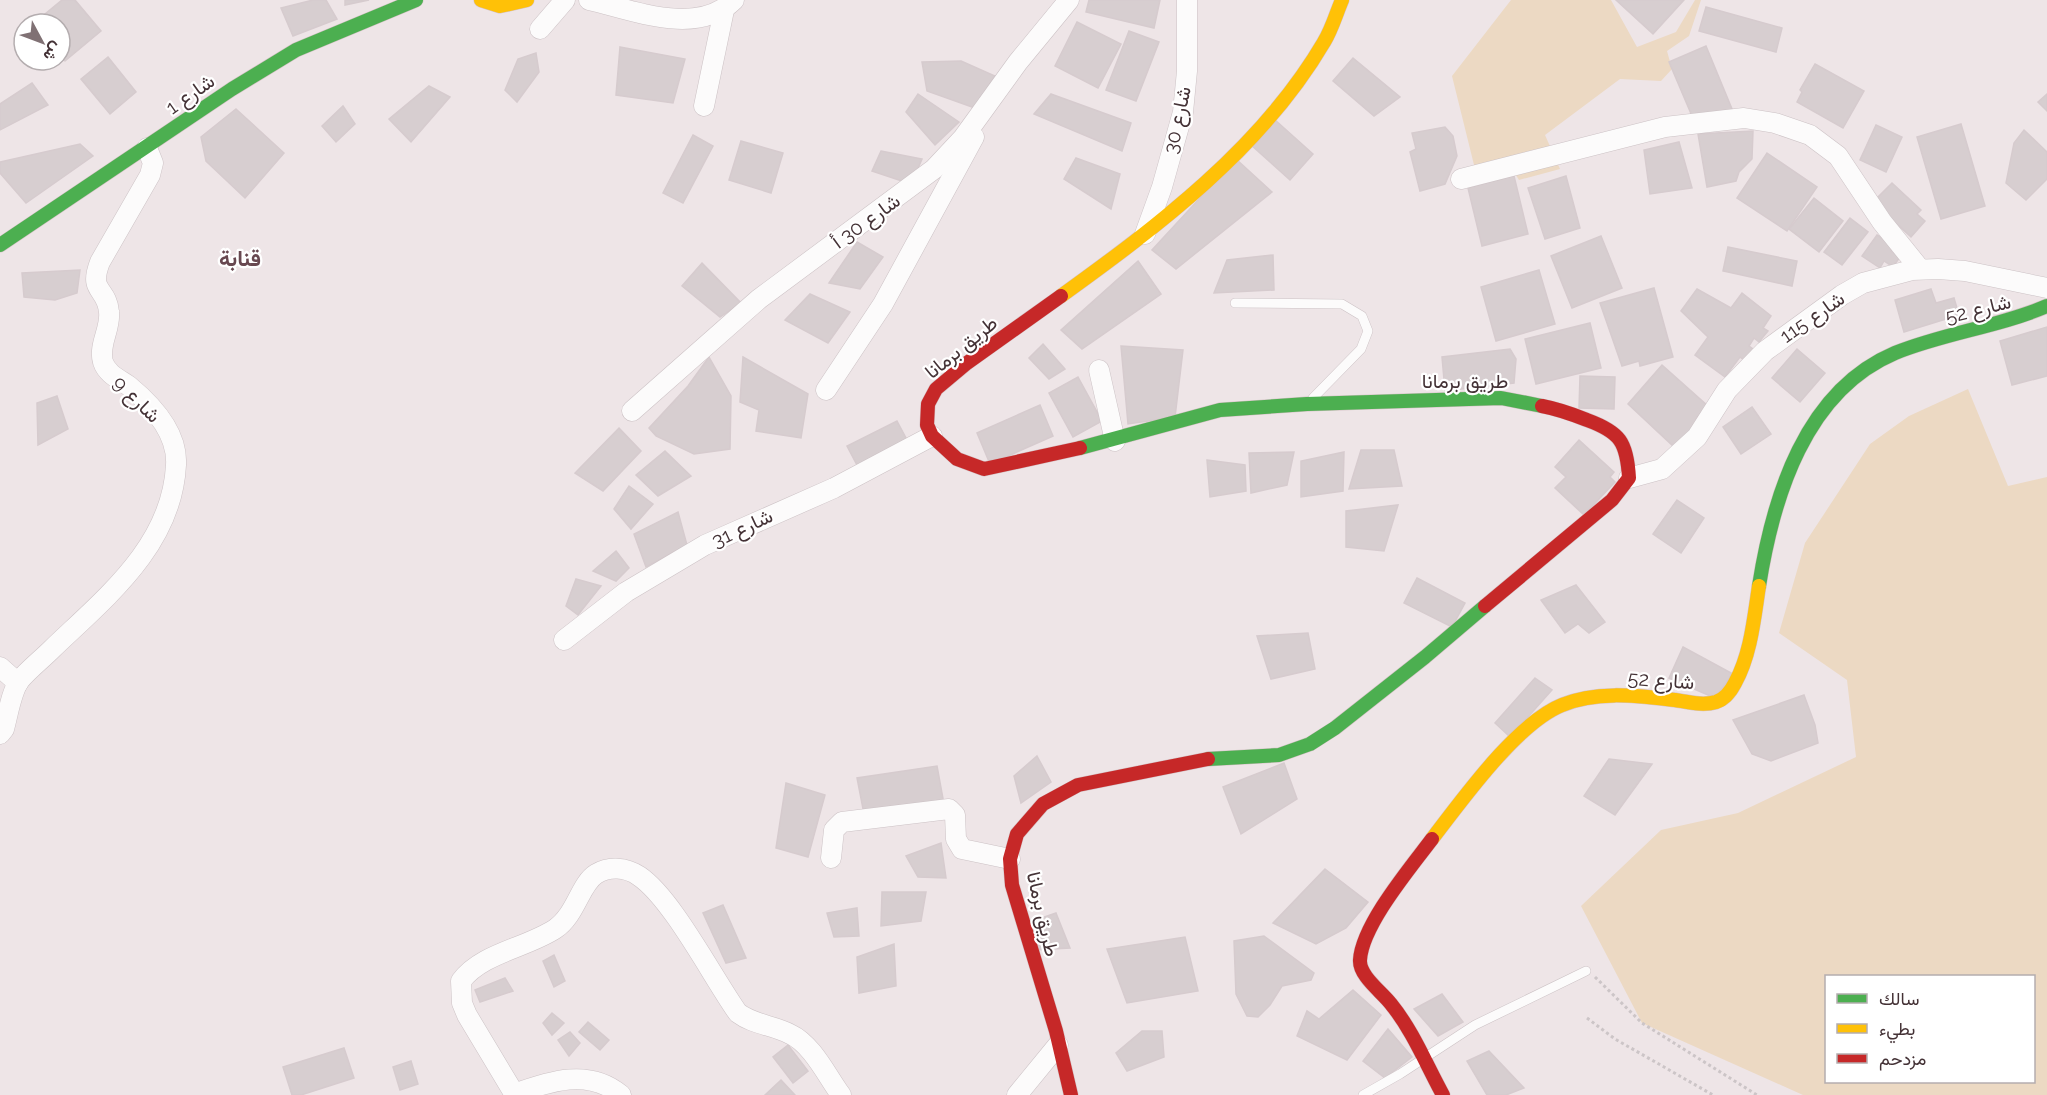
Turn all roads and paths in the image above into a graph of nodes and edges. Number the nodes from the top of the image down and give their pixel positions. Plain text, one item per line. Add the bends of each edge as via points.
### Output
1 (417, 0) edge
2 (481, 0) edge
3 (527, 0) edge
4 (565, 0) edge
5 (589, 0) edge
6 (1069, 0) edge
7 (1187, 0) edge
8 (729, 5) edge
9 (1338, 6) edge
10 (540, 29) dead end
11 (997, 95) junction
12 (704, 106) dead end
13 (147, 148) junction
14 (1461, 179) dead end
15 (1144, 236) junction
16 (2, 242) edge
17 (1920, 269) junction
18 (2047, 288) edge
19 (1235, 303) dead end
20 (2047, 306) edge
21 (1099, 370) dead end
22 (826, 390) dead end
23 (1307, 404) junction
24 (632, 411) dead end
25 (932, 436) junction
26 (1115, 441) junction
27 (1629, 478) junction
28 (564, 640) dead end
29 (0, 667) edge
30 (18, 683) junction
31 (0, 734) edge
32 (831, 858) dead end
33 (1010, 859) junction
34 (1586, 971) joint
35 (1587, 1018) dead end
36 (1058, 1045) junction
37 (1424, 1058) junction
38 (514, 1094) edge
39 (621, 1095) edge
40 (841, 1095) edge
41 (1017, 1095) edge
42 (1071, 1095) edge
43 (1363, 1095) edge
44 (1443, 1095) edge
45 (1713, 1095) edge
46 (1757, 1095) edge

1 - 13 street, شارع 1 via 296,50 231,89
2 - 3 street via 500,6
4 - 10 street
5 - 8 street via 630,12 677,18 702,17
6 - 11 street, شارع 30 أ via 1018,62
7 - 15 street, شارع 30 via 1183,112
8 - 12 street
9 - 15 street, طريق برمانا via 1325,41 1280,104 1204,186
11 - 22 street via 883,304
11 - 24 street, شارع 30 أ via 934,169 759,299
13 - 16 street, شارع 1
13 - 30 street, شارع 9 via 153,163 150,175 100,262 95,285 110,313 102,353 104,364 152,407 166,426 177,463 174,483 158,531 136,566
14 - 17 street via 1665,127 1744,118 1775,123 1810,135 1838,156 1882,222
15 - 25 street, طريق برمانا via 936,388 928,404 927,425
17 - 18 street, شارع 115 via 1965,271
17 - 27 street, شارع 115 via 1888,274 1842,295 1765,351 1727,390 1697,437 1662,469
19 - 23 lane via 1341,304 1362,316 1368,331 1361,349
20 - 37 street, شارع 52 via 2020,320 1926,341 1888,358 1851,381 1820,415 1797,450 1779,496 1740,675 1729,694 1712,704 1608,696 1565,703 1536,719 1451,816 1375,920 1360,948 1360,965 1391,1004
21 - 26 street
23 - 26 street, طريق برمانا via 1220,410
23 - 27 street, طريق برمانا via 1473,398 1529,402 1591,419 1612,429 1628,457
25 - 26 street, طريق برمانا via 957,459 984,468
25 - 28 street, شارع 31 via 834,488 705,545 626,592
27 - 33 street, طريق برمانا via 1612,500 1425,657 1310,744 1279,755 1212,758 1078,784 1057,793 1028,818
29 - 30 street
30 - 31 street
32 - 33 street via 834,830 842,822 949,809 956,815 956,839 962,849
33 - 36 street, طريق برمانا via 1016,898
34 - 37 lane via 1475,1025
34 - 46 path via 1642,1023
35 - 45 path via 1615,1039
36 - 41 street
36 - 42 street, طريق برمانا
37 - 43 lane
37 - 44 street, شارع 52
38 - 39 street via 540,1084 580,1079 604,1082
38 - 40 street via 462,1003 461,981 470,968 530,944 564,923 594,875 612,868 641,877 662,900 738,1013 802,1042

